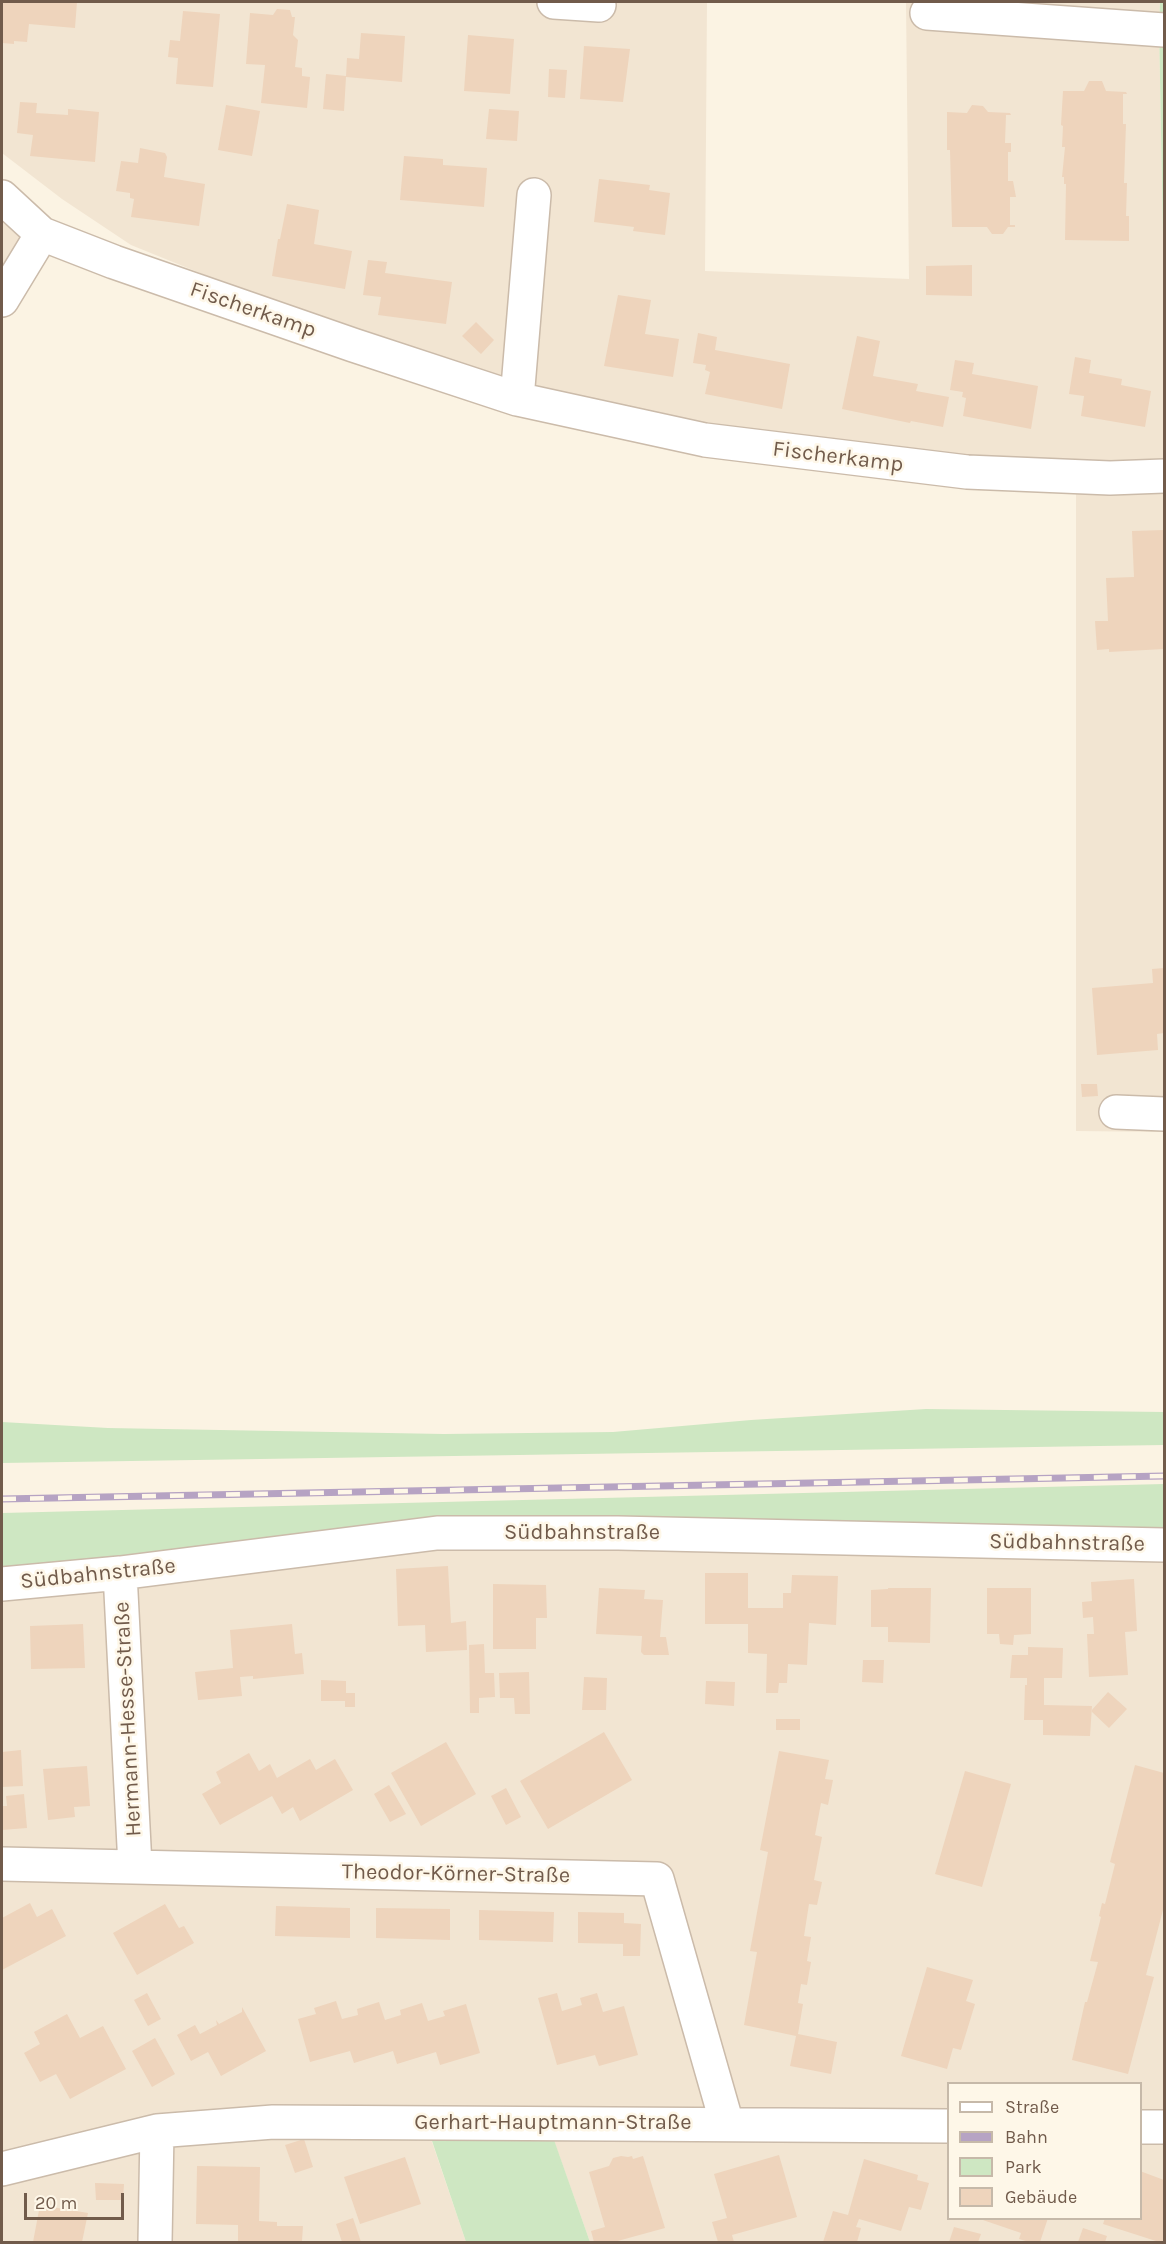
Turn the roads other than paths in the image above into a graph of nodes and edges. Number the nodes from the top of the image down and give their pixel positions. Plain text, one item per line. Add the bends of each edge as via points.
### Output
1 (554, 2) edge
2 (599, 5) dead end
3 (927, 13) dead end
4 (1164, 30) edge
5 (534, 195) dead end
6 (2, 197) edge
7 (42, 234) junction
8 (2, 300) edge
9 (517, 399) junction
10 (1164, 476) edge
11 (1116, 1112) dead end
12 (1164, 1114) edge
13 (1164, 1545) edge
14 (120, 1573) junction
15 (2, 1584) edge
16 (2, 1864) edge
17 (135, 1866) junction
18 (727, 2124) junction
19 (947, 2126) edge
20 (1142, 2127) edge
21 (1164, 2127) edge
22 (157, 2131) junction
23 (2, 2169) edge
24 (155, 2242) edge

1 - 2 street
3 - 4 street
5 - 9 street
6 - 7 street, Fischerkamp
7 - 8 street
7 - 9 street, Fischerkamp via 309,330
9 - 10 street, Fischerkamp via 705,440 955,471 1110,478
11 - 12 street
13 - 14 street, Südbahnstraße via 437,1533
14 - 15 street, Südbahnstraße
14 - 17 street, Hermann-Hesse-Straße
16 - 17 street, Theodor-Körner-Straße
17 - 18 street, Theodor-Körner-Straße via 657,1879
18 - 19 street, Gerhart-Hauptmann-Straße
18 - 22 street, Gerhart-Hauptmann-Straße via 273,2122
20 - 21 street
22 - 23 street, Gerhart-Hauptmann-Straße
22 - 24 street

